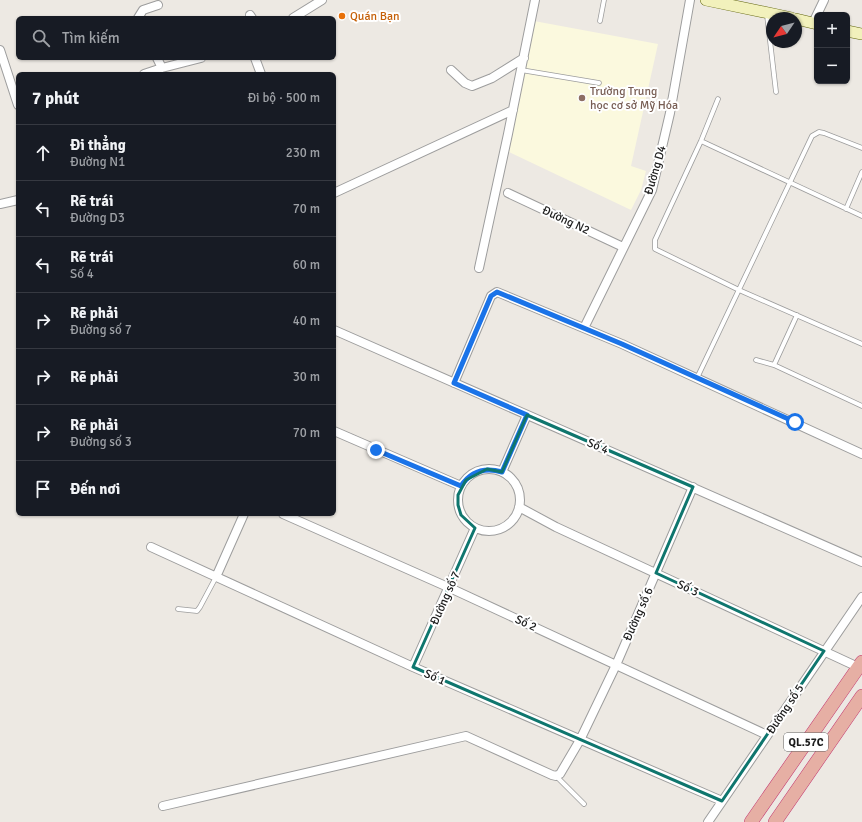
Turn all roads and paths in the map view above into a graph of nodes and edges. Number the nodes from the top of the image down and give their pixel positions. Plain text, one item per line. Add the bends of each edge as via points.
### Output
1 (322, 0) edge
2 (535, 0) edge
3 (604, 0) edge
4 (690, 0) edge
5 (706, 0) edge
6 (824, 0) edge
7 (743, 3) edge
8 (158, 6) dead end
9 (767, 12) edge
10 (819, 12) edge
11 (139, 16) edge
12 (296, 16) edge
13 (802, 20) edge
14 (600, 21) dead end
15 (814, 23) edge
16 (850, 32) edge
17 (862, 34) edge
18 (771, 48) edge
19 (0, 50) edge
20 (524, 58) junction
21 (158, 60) edge
22 (193, 60) edge
23 (256, 60) edge
24 (162, 68) junction
25 (451, 70) dead end
26 (521, 70) junction
27 (152, 72) edge
28 (261, 72) edge
29 (599, 83) dead end
30 (776, 92) dead end
31 (16, 99) edge
32 (718, 99) dead end
33 (513, 110) junction
34 (701, 142) junction
35 (862, 148) edge
36 (862, 172) edge
37 (789, 183) junction
38 (336, 192) edge
39 (508, 193) dead end
40 (16, 200) edge
41 (0, 204) edge
42 (846, 209) junction
43 (862, 216) edge
44 (624, 247) junction
45 (479, 268) dead end
46 (739, 290) junction
47 (797, 315) junction
48 (584, 328) junction
49 (336, 331) edge
50 (862, 344) edge
51 (756, 360) dead end
52 (774, 365) junction
53 (697, 378) junction
54 (454, 383) junction
55 (862, 406) edge
56 (527, 415) junction
57 (336, 432) edge
58 (862, 454) edge
59 (502, 472) junction
60 (461, 486) junction
61 (693, 487) junction
62 (519, 507) junction
63 (243, 516) edge
64 (288, 516) edge
65 (475, 528) junction
66 (151, 547) dead end
67 (862, 562) edge
68 (656, 573) junction
69 (216, 577) junction
70 (450, 588) junction
71 (862, 597) edge
72 (178, 609) dead end
73 (824, 651) junction
74 (860, 664) edge
75 (616, 665) junction
76 (413, 667) junction
77 (862, 696) edge
78 (767, 735) junction
79 (580, 740) junction
80 (556, 776) junction
81 (722, 801) junction
82 (584, 804) dead end
83 (763, 804) junction
84 (163, 806) dead end
85 (779, 819) edge
86 (708, 822) edge
87 (751, 822) edge

1 - 12 street
2 - 20 street
3 - 14 lane
4 - 44 street, Đường D4 via 670,113 652,190
5 - 7 main road
6 - 10 street
7 - 9 main road
8 - 11 street via 143,10
13 - 15 main road
16 - 17 main road
18 - 30 lane
19 - 31 street
20 - 25 street via 492,78 472,86
20 - 26 street
21 - 24 street
22 - 24 street
23 - 28 street
24 - 27 street
26 - 29 lane
26 - 33 street
32 - 34 lane
33 - 38 street
33 - 45 street
34 - 37 lane
34 - 46 lane via 654,246 660,252
35 - 37 lane via 824,132 815,133 809,140
36 - 42 lane
37 - 42 lane
37 - 46 lane
39 - 44 street, Đường N2
40 - 41 street
42 - 43 lane
44 - 48 street, Đường D4
46 - 47 lane
46 - 53 lane
47 - 50 lane
47 - 52 lane
48 - 53 street
48 - 54 street via 497,292 491,296
49 - 54 street, Số 4
51 - 52 lane
52 - 55 lane
53 - 58 street
54 - 56 street, Số 4
56 - 59 street
56 - 61 street, Số 4
57 - 60 street
59 - 60 street via 487,469 479,471
59 - 62 street via 513,481 519,493
60 - 65 street via 458,495 460,510 467,522
61 - 67 street, Số 4
61 - 68 street, Đường số 6
62 - 65 street via 515,517 502,528 486,531
62 - 68 street, Số 3
63 - 69 street
64 - 70 street, Số 2
65 - 70 street, Đường số 7
66 - 69 street, Số 1
68 - 73 street, Số 3
68 - 75 street, Đường số 6
69 - 72 lane via 197,611
69 - 76 street, Số 1
70 - 75 street, Số 2
70 - 76 street, Đường số 7
71 - 73 street, Đường số 5
73 - 74 street, Số 3
73 - 78 street, Đường số 5
74 - 83 highway, QL.57C
75 - 78 street, Số 2
75 - 79 street, Đường số 6
76 - 79 street, Số 1
77 - 85 highway, QL.57C
78 - 81 street, Đường số 5
79 - 80 street, Đường số 6 via 563,771
79 - 81 street, Số 1
80 - 82 lane
80 - 84 street via 466,736
81 - 86 street, Đường số 5
83 - 85 highway
83 - 87 highway, QL.57C

